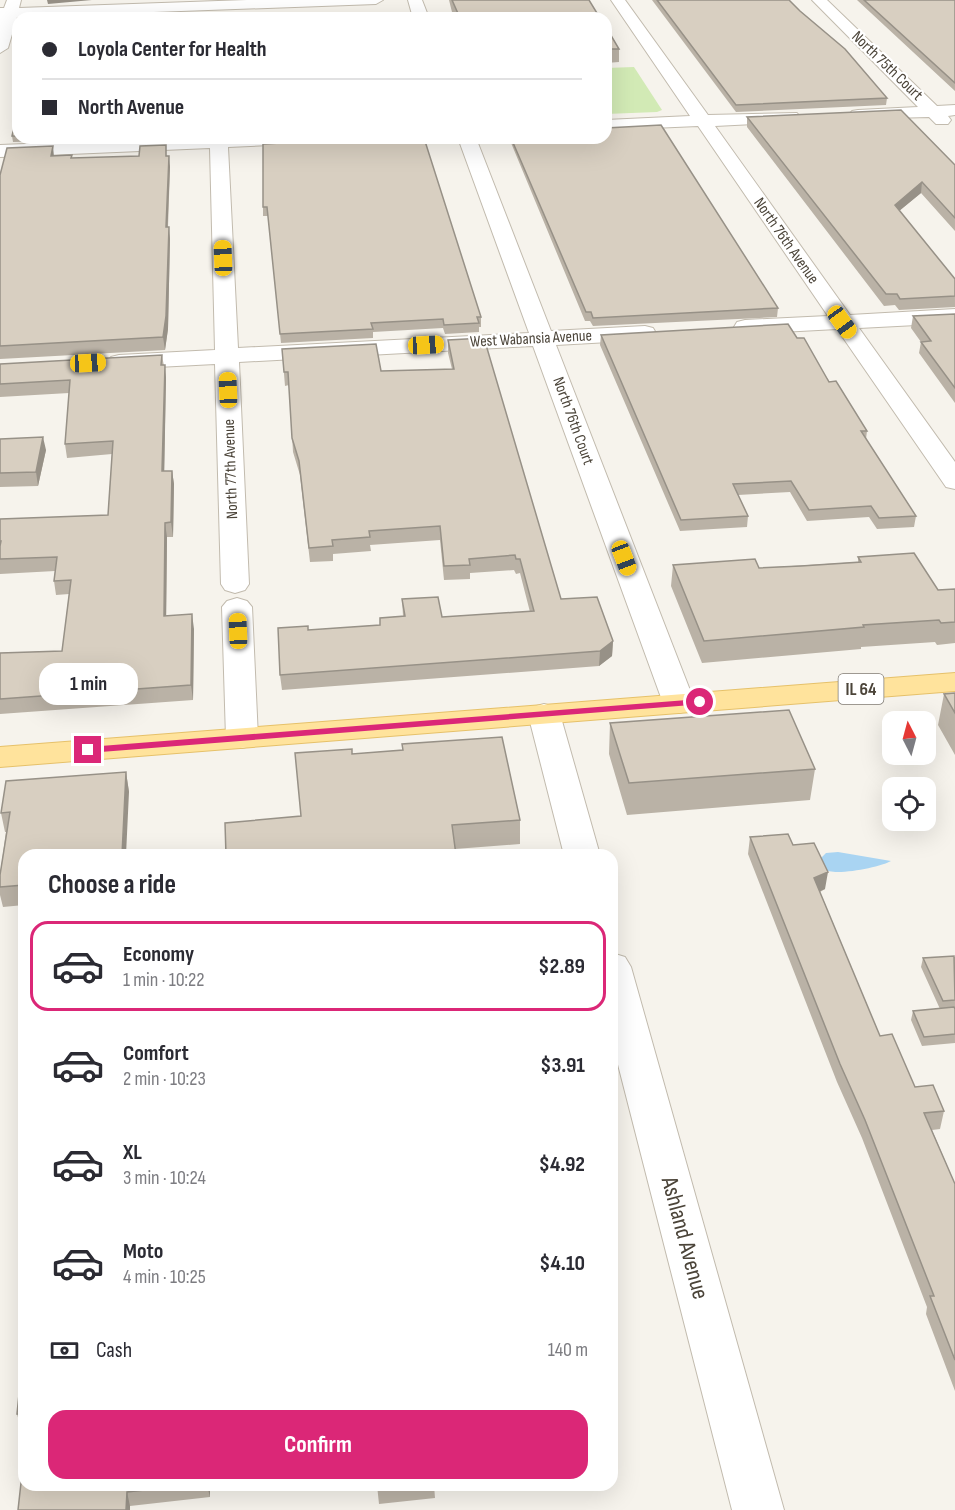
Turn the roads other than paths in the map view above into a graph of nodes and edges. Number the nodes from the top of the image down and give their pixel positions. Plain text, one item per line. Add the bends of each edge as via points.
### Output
1 (376, 0) edge
2 (618, 0) edge
3 (819, 0) edge
4 (215, 8) edge
5 (8, 9) edge
6 (0, 48) edge
7 (955, 110) edge
8 (933, 111) junction
9 (843, 115) edge
10 (808, 117) edge
11 (702, 121) junction
12 (612, 125) edge
13 (955, 133) edge
14 (139, 144) edge
15 (219, 144) edge
16 (469, 144) edge
17 (0, 151) edge
18 (955, 316) edge
19 (842, 322) junction
20 (723, 328) edge
21 (667, 332) edge
22 (542, 338) junction
23 (227, 356) junction
24 (99, 363) edge
25 (955, 481) edge
26 (955, 682) edge
27 (679, 703) junction
28 (544, 714) junction
29 (242, 738) junction
30 (0, 757) edge
31 (580, 849) edge
32 (618, 989) edge
33 (758, 1510) edge

1 - 4 street
2 - 11 street, North 76th Avenue
3 - 8 street, North 75th Court
4 - 5 street
5 - 6 street
7 - 8 street
8 - 9 street
8 - 13 street, North 75th Court
10 - 11 street
11 - 12 street
11 - 19 street, North 76th Avenue
14 - 17 street
15 - 23 street, North 77th Avenue
16 - 22 street, North 76th Court
18 - 19 street
19 - 20 street
19 - 25 street, North 76th Avenue
21 - 22 street, West Wabansia Avenue
22 - 23 street, West Wabansia Avenue
22 - 27 street, North 76th Court
23 - 24 street, West Wabansia Avenue
23 - 29 street, North 77th Avenue
26 - 27 main road, IL 64
27 - 28 main road, IL 64
28 - 29 main road, IL 64
28 - 31 street
29 - 30 main road, IL 64
32 - 33 street, Ashland Avenue

